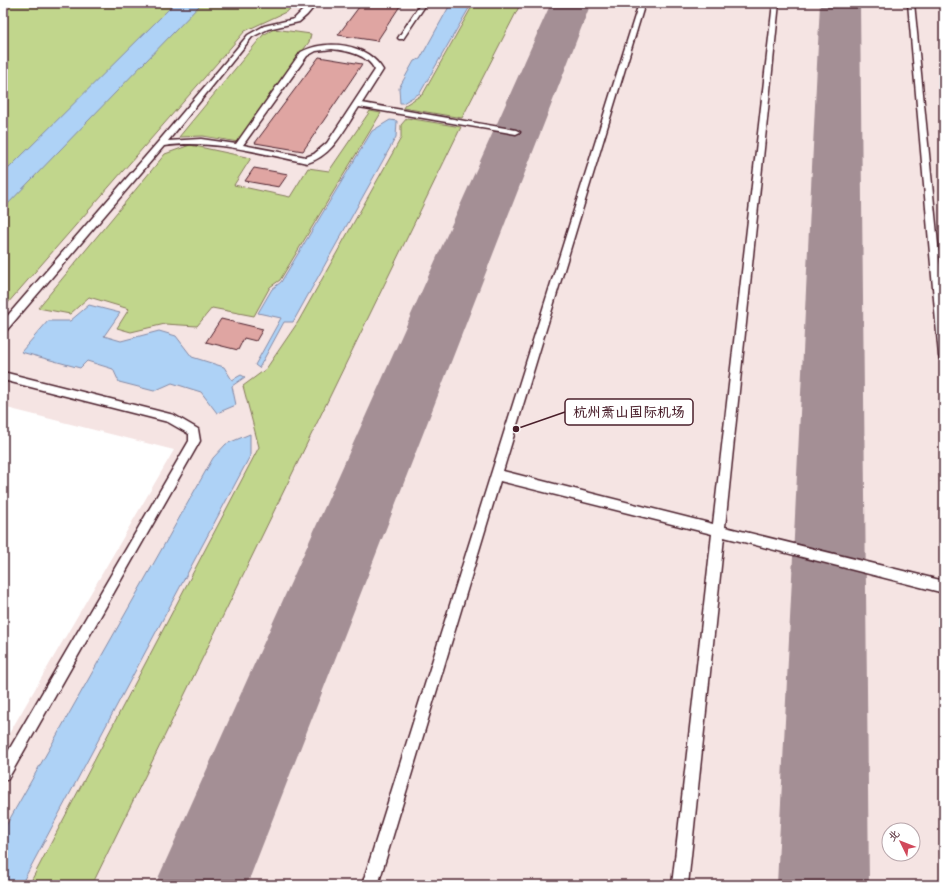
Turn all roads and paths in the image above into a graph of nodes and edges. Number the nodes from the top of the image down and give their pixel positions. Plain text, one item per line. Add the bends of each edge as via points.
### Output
1 (314, 3) edge
2 (424, 3) edge
3 (642, 3) edge
4 (776, 3) edge
5 (911, 3) edge
6 (401, 38) dead end
7 (357, 104) junction
8 (516, 132) dead end
9 (161, 144) junction
10 (238, 147) junction
11 (3, 328) edge
12 (944, 356) edge
13 (3, 376) edge
14 (498, 475) junction
15 (719, 530) junction
16 (944, 587) edge
17 (3, 774) edge
18 (370, 885) edge
19 (680, 885) edge

1 - 9 lane via 302,17 293,22 270,25 250,36
2 - 6 lane
3 - 14 lane
4 - 15 lane
5 - 12 lane
7 - 8 lane
7 - 10 lane via 330,145 317,156 307,160
7 - 10 lane via 380,70 377,63 360,52 316,48 304,54
9 - 10 lane via 201,141
9 - 11 lane
13 - 17 lane via 170,418 194,432 195,441
14 - 15 lane
14 - 18 lane
15 - 16 lane
15 - 19 lane

